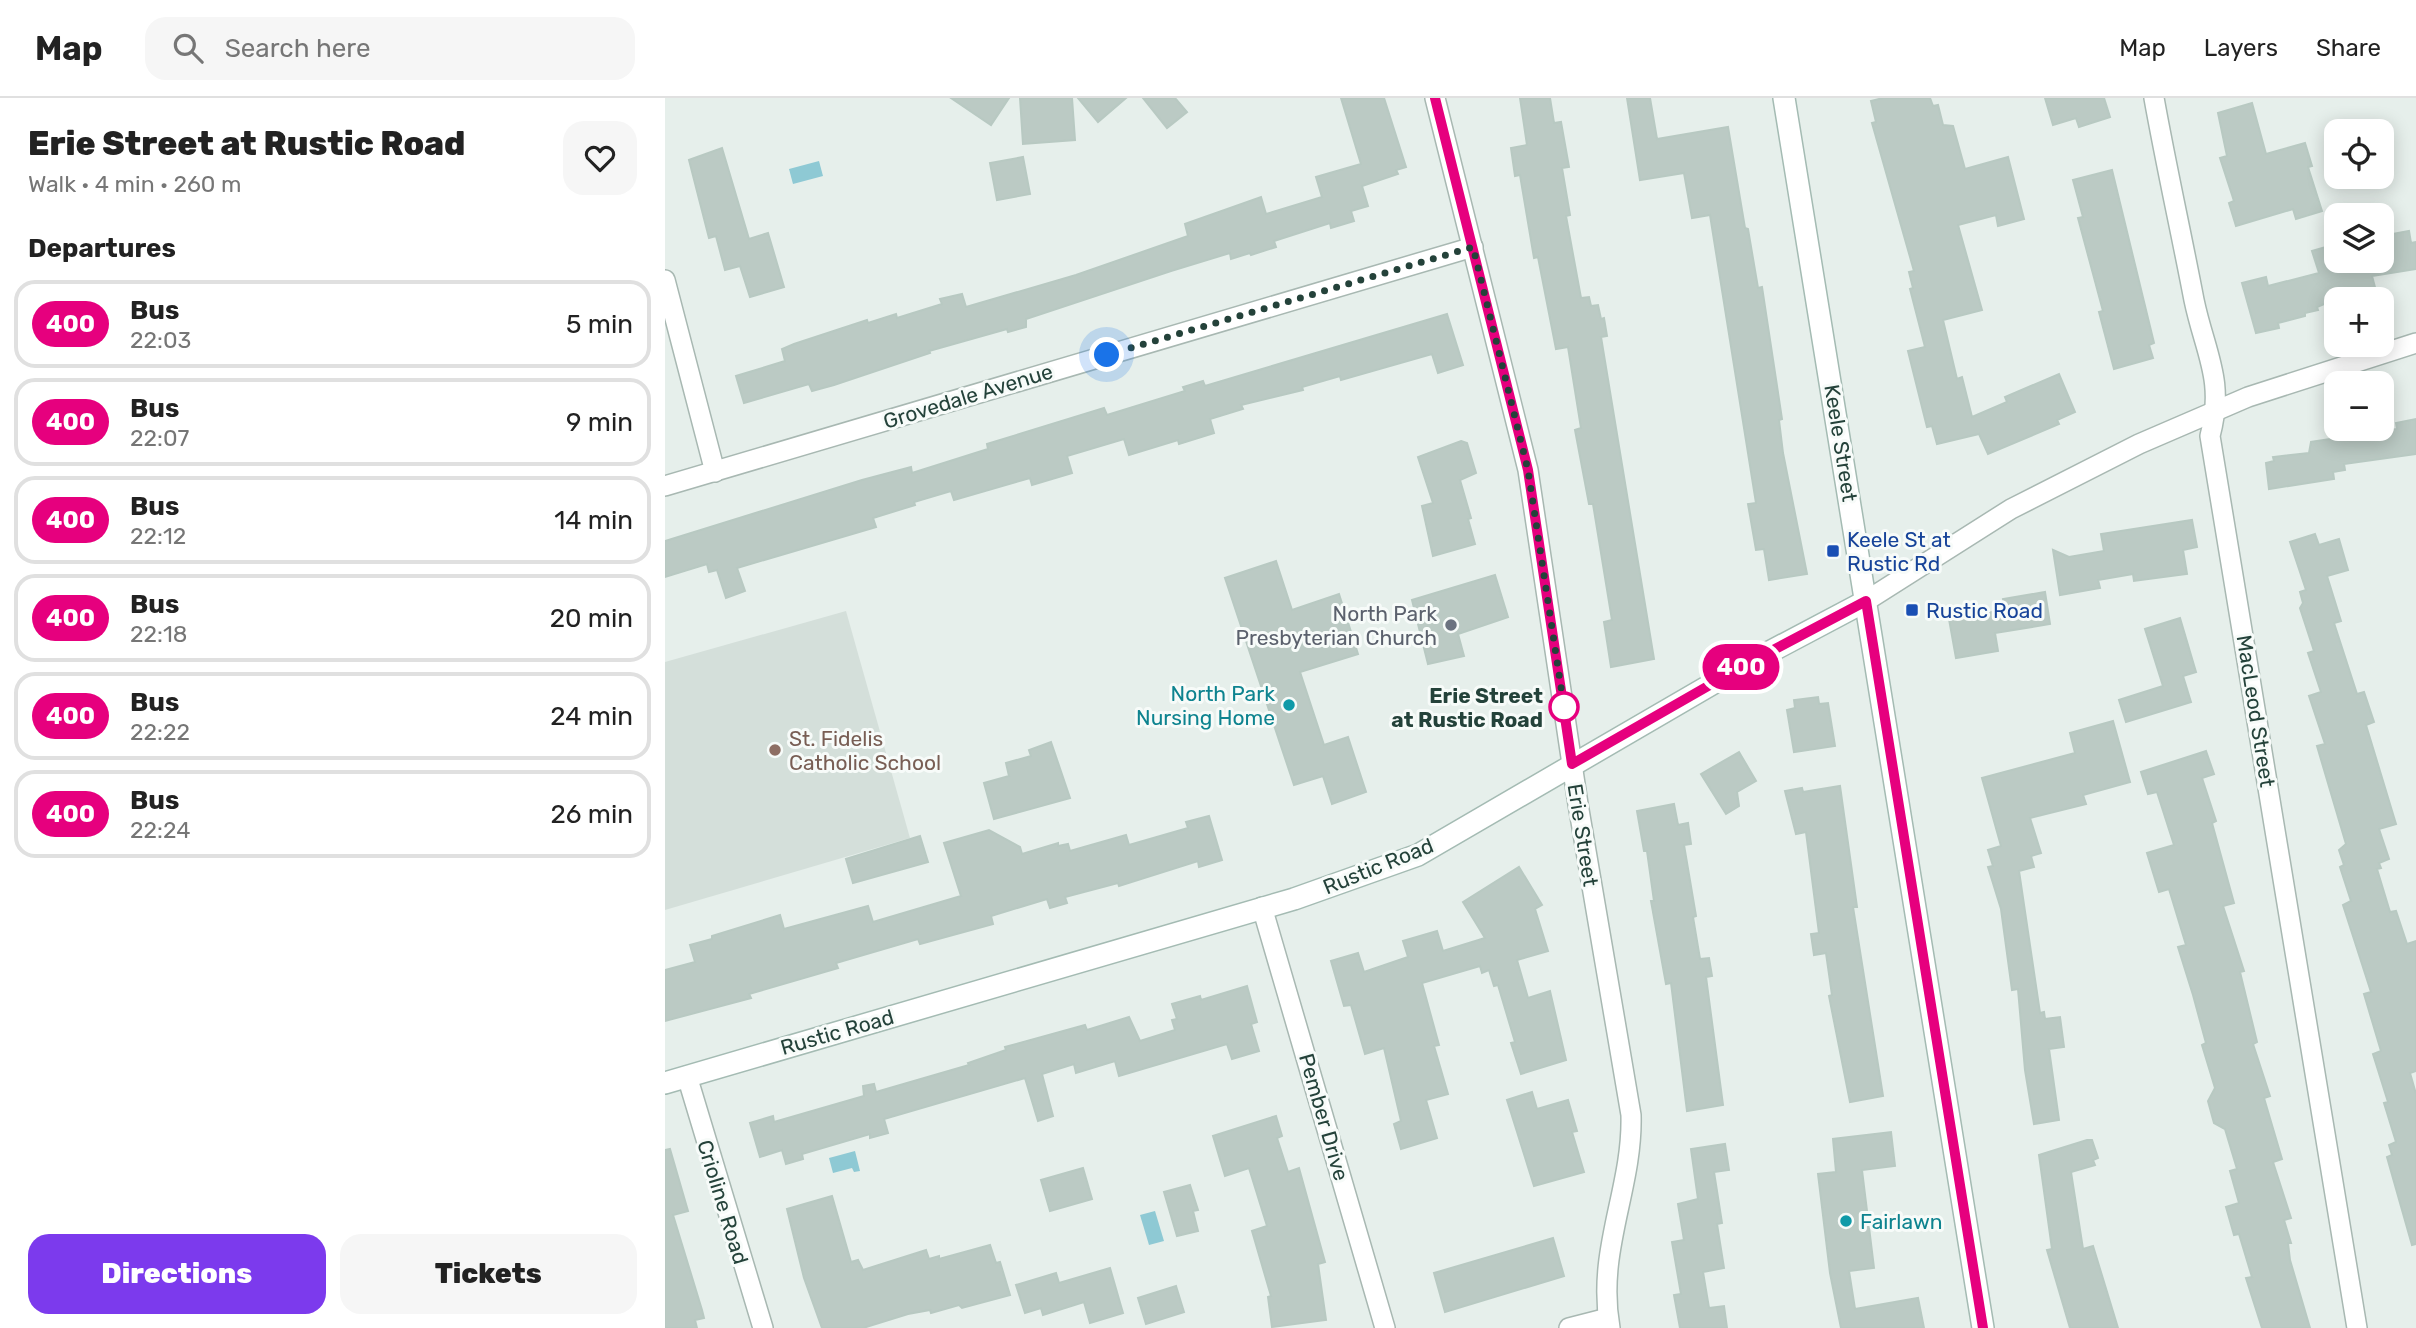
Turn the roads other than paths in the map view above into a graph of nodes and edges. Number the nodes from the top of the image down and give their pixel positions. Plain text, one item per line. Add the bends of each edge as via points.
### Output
1 (1435, 98) edge
2 (1784, 98) edge
3 (2154, 98) edge
4 (1473, 247) junction
5 (665, 280) edge
6 (2416, 343) edge
7 (2217, 409) junction
8 (715, 472) junction
9 (665, 486) edge
10 (1866, 601) junction
11 (1572, 764) junction
12 (1262, 907) junction
13 (687, 1076) junction
14 (665, 1083) edge
15 (1609, 1323) edge
16 (763, 1328) edge
17 (1385, 1328) edge
18 (1569, 1328) edge
19 (1983, 1328) edge
20 (2357, 1328) edge

1 - 4 street, Erie Street
2 - 10 street, Keele Street
3 - 7 street, MacLeod Street via 2198,316 2216,378
4 - 8 street, Grovedale Avenue
4 - 11 street, Erie Street via 1528,470
5 - 8 street
6 - 7 street, Rustic Road
7 - 10 street, Rustic Road via 2011,509
7 - 20 street, MacLeod Street via 2210,436
8 - 9 street, Grovedale Avenue
10 - 11 street, Rustic Road
10 - 19 street, Keele Street
11 - 12 street, Rustic Road via 1418,855
11 - 15 street, Erie Street via 1631,1115 1632,1142 1612,1227
12 - 13 street, Rustic Road
12 - 17 street, Pember Drive
13 - 14 street, Rustic Road
13 - 16 street, Crioline Road
15 - 18 street

